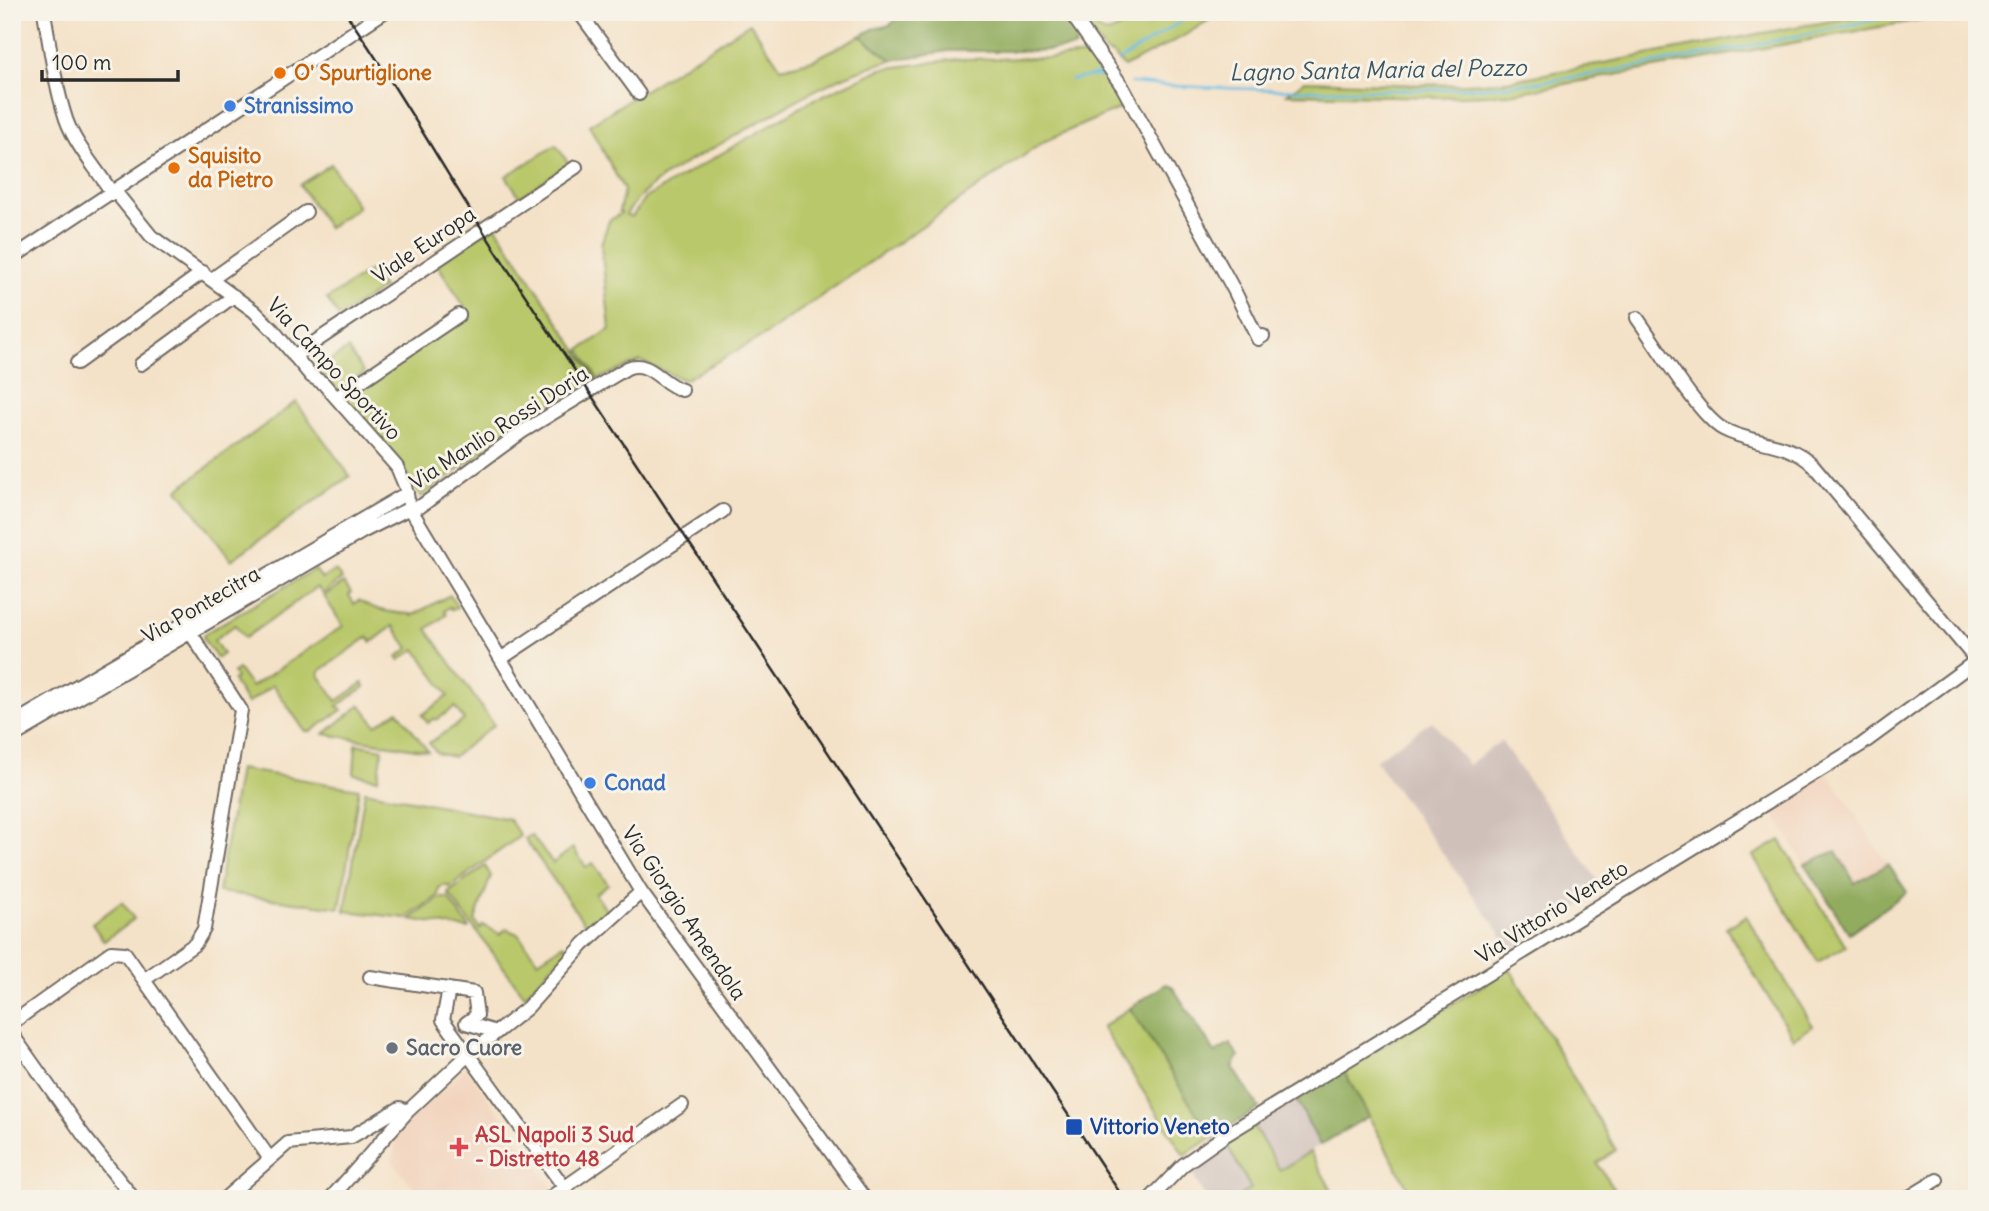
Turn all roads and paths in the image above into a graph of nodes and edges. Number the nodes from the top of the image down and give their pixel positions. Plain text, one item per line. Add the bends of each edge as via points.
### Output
1 (44, 12) edge
2 (384, 12) edge
3 (579, 12) edge
4 (1070, 12) edge
5 (639, 94) dead end
6 (576, 167) dead end
7 (112, 192) junction
8 (306, 212) dead end
9 (12, 258) edge
10 (208, 276) junction
11 (234, 296) junction
12 (459, 315) dead end
13 (1637, 318) dead end
14 (1263, 336) dead end
15 (294, 356) junction
16 (77, 363) dead end
17 (142, 364) dead end
18 (682, 390) dead end
19 (336, 398) junction
20 (407, 493) junction
21 (410, 508) junction
22 (723, 511) dead end
23 (390, 517) junction
24 (424, 530) junction
25 (188, 628) junction
26 (502, 658) junction
27 (1977, 660) edge
28 (12, 724) edge
29 (12, 737) edge
30 (641, 892) junction
31 (370, 977) dead end
32 (144, 980) junction
33 (449, 989) junction
34 (12, 1023) edge
35 (496, 1032) junction
36 (12, 1034) edge
37 (468, 1055) junction
38 (682, 1105) dead end
39 (408, 1111) junction
40 (270, 1159) junction
41 (1937, 1180) dead end
42 (564, 1187) junction
43 (134, 1199) edge
44 (224, 1199) edge
45 (330, 1199) edge
46 (548, 1199) edge
47 (865, 1199) edge
48 (1150, 1199) edge
49 (1906, 1199) edge

1 - 7 street, Via Campo Sportivo via 66,119
2 - 7 street
3 - 5 street
4 - 14 street via 1122,86 1258,339
6 - 15 street, Viale Europa
7 - 9 street
7 - 10 street, Via Campo Sportivo via 151,236
8 - 10 street
10 - 11 street, Via Campo Sportivo
10 - 16 street
11 - 15 street, Via Campo Sportivo via 264,320
11 - 17 street
12 - 19 street
13 - 27 street via 1687,391 1716,424 1735,434 1779,444 1813,465
15 - 19 street, Via Campo Sportivo
18 - 21 street, Via Manlio Rossi Doria via 649,369 627,368 522,432 421,506
19 - 20 street, Via Campo Sportivo via 397,467
20 - 21 street, Via Campo Sportivo
20 - 25 street, Via Pontecitra
21 - 23 street, Via Pontecitra
21 - 24 street, Via Giorgio Amendola
22 - 26 street
23 - 24 street via 410,520
23 - 25 street, Via Pontecitra
24 - 26 street, Via Giorgio Amendola
25 - 28 street, Via Pontecitra
25 - 29 street, Via Pontecitra
25 - 32 street via 241,710 204,929 195,944
26 - 30 street, Via Giorgio Amendola
27 - 48 street, Via Vittorio Veneto via 1861,745 1224,1136 1183,1166
30 - 35 street via 584,944 527,1008
30 - 47 street, Via Giorgio Amendola
31 - 33 street
32 - 34 street via 125,953 111,952
32 - 40 street
33 - 35 street via 474,993 477,1015 466,1023
33 - 37 street via 443,1020
35 - 37 street
36 - 43 street
37 - 39 street
37 - 42 street
38 - 42 street
39 - 40 street via 400,1108 351,1138 288,1143
39 - 45 street
40 - 44 street
41 - 49 street
42 - 46 street

